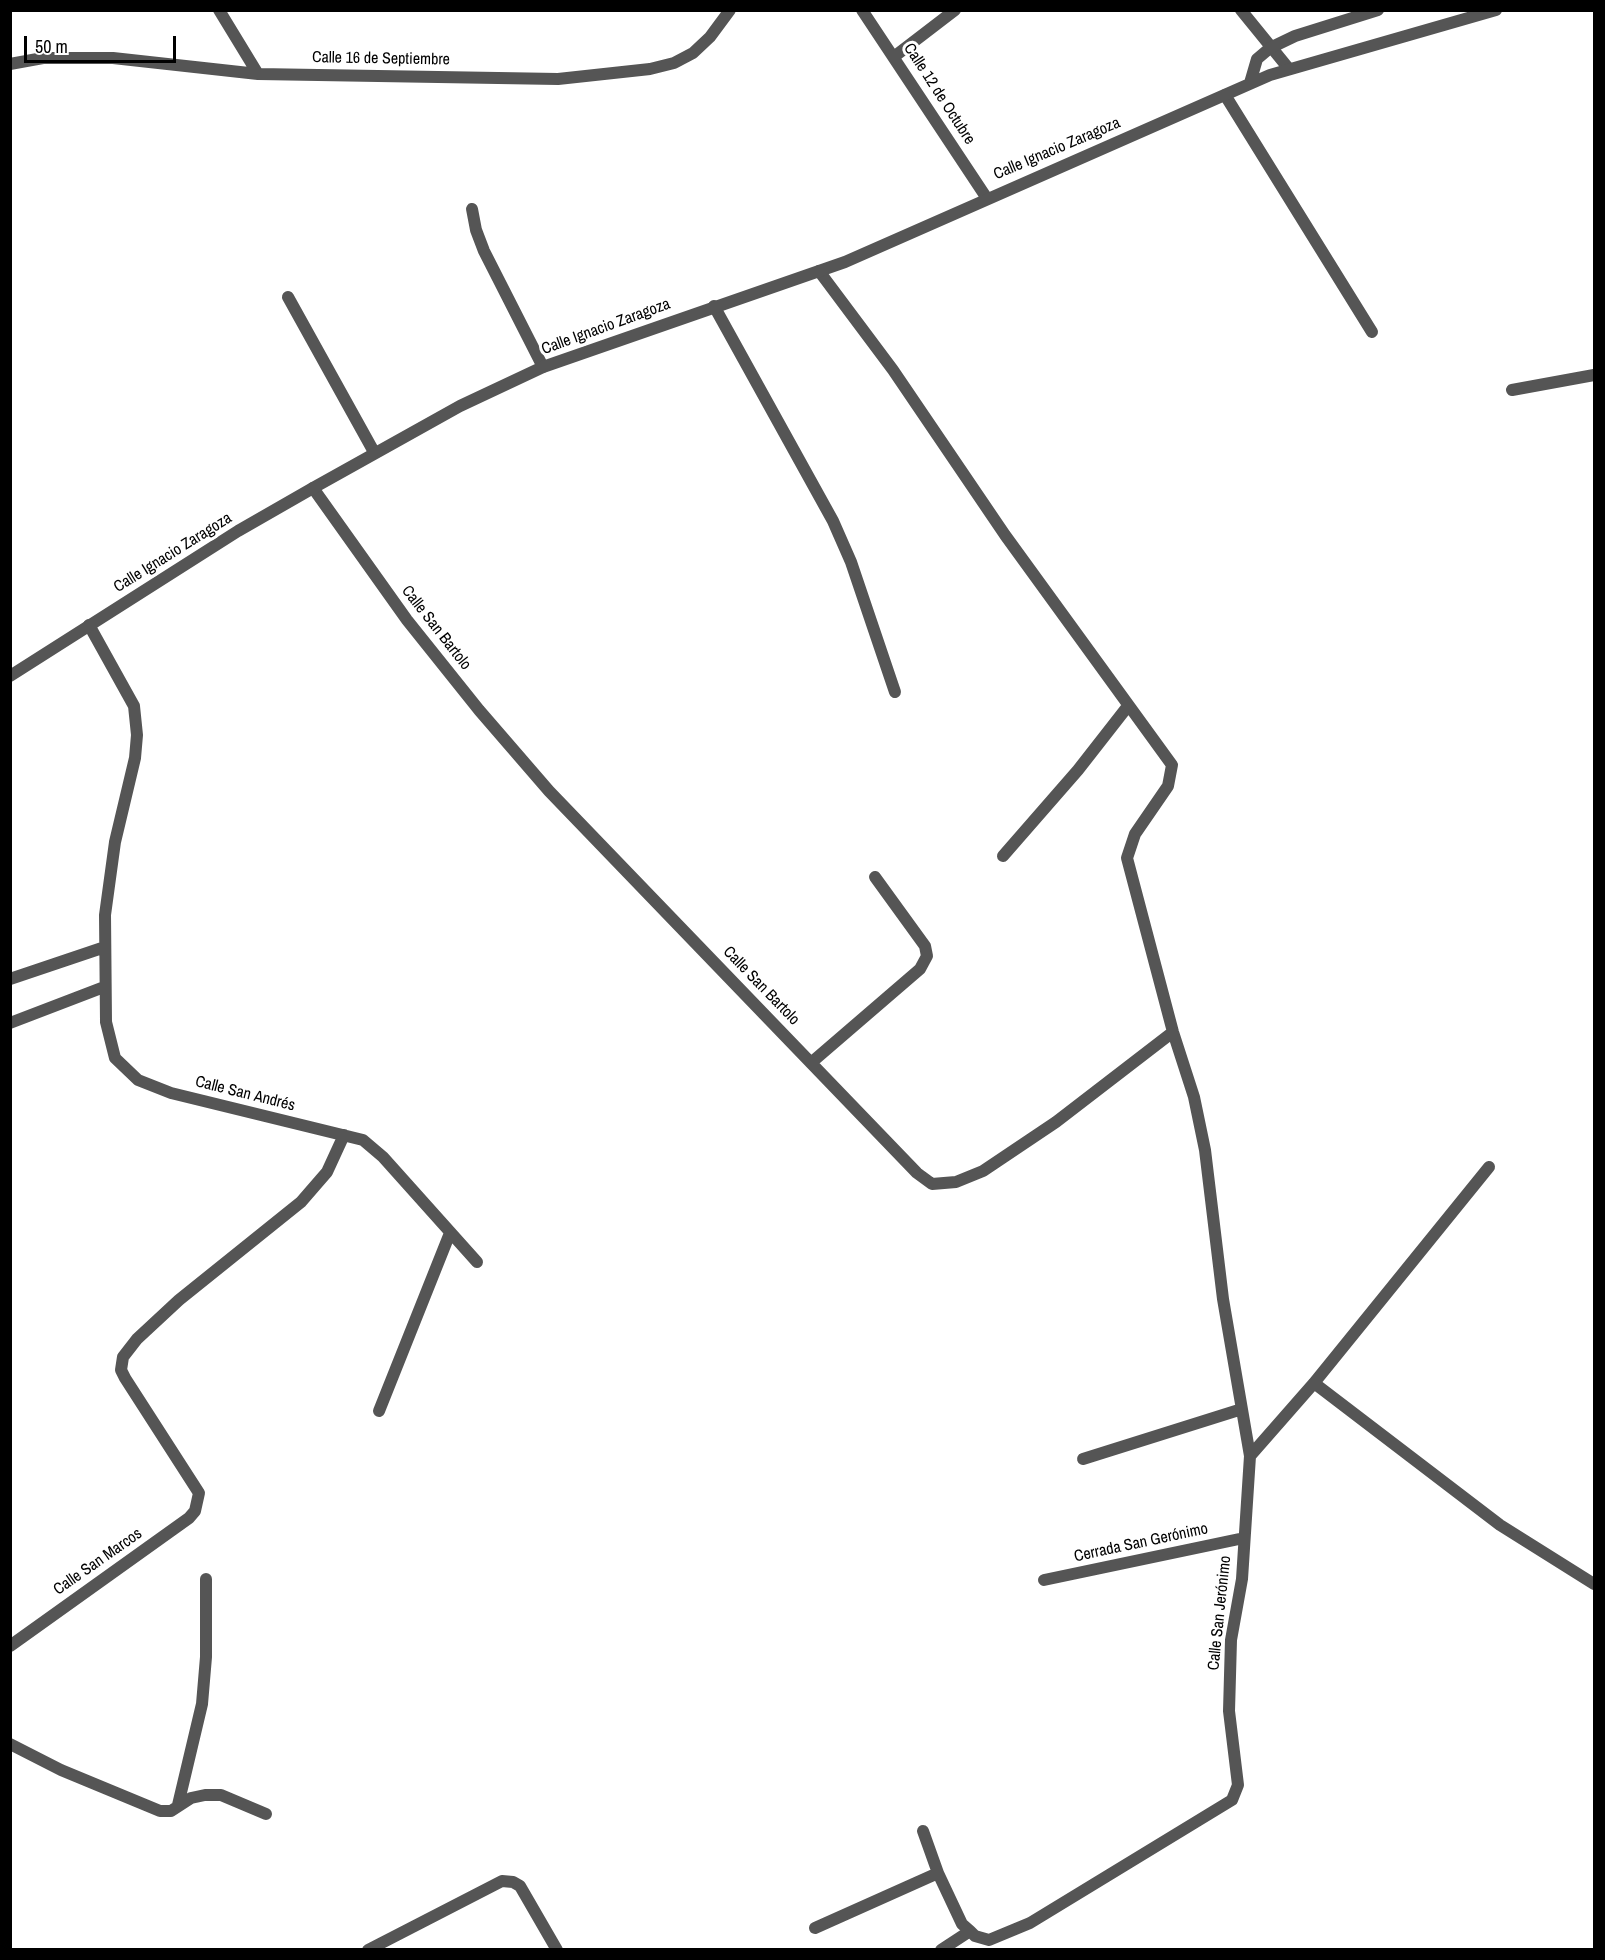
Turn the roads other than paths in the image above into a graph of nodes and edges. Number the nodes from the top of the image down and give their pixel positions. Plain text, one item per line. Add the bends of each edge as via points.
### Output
1 (219, 10) edge
2 (730, 10) edge
3 (862, 10) edge
4 (955, 10) edge
5 (1241, 10) edge
6 (1378, 10) edge
7 (1496, 10) edge
8 (1270, 48) junction
9 (895, 56) junction
10 (10, 64) edge
11 (1289, 69) junction
12 (258, 74) junction
13 (1250, 83) junction
14 (1225, 95) junction
15 (986, 198) junction
16 (472, 209) dead end
17 (819, 271) junction
18 (288, 297) dead end
19 (714, 306) junction
20 (1372, 332) dead end
21 (543, 367) junction
22 (1594, 375) edge
23 (1512, 390) dead end
24 (374, 452) junction
25 (313, 488) junction
26 (89, 625) junction
27 (10, 676) edge
28 (896, 692) dead end
29 (1128, 706) junction
30 (1003, 856) dead end
31 (875, 877) dead end
32 (105, 947) junction
33 (10, 979) edge
34 (104, 987) junction
35 (10, 1023) edge
36 (1173, 1032) junction
37 (812, 1062) junction
38 (344, 1135) junction
39 (1489, 1167) dead end
40 (450, 1233) junction
41 (477, 1262) dead end
42 (1314, 1383) junction
43 (1242, 1409) junction
44 (379, 1411) dead end
45 (1250, 1456) junction
46 (1083, 1459) dead end
47 (1244, 1538) junction
48 (206, 1580) dead end
49 (1044, 1580) dead end
50 (1594, 1584) edge
51 (10, 1646) edge
52 (10, 1744) edge
53 (178, 1805) junction
54 (266, 1814) dead end
55 (923, 1832) dead end
56 (938, 1873) junction
57 (815, 1928) dead end
58 (970, 1931) junction
59 (989, 1945) edge
60 (368, 1950) edge
61 (557, 1950) edge
62 (941, 1950) edge

1 - 12 street
2 - 12 street, Calle 16 de Septiembre via 693,53 650,69 558,79
3 - 9 street, Calle 12 de Octubre
4 - 9 street
5 - 8 street
6 - 8 street
7 - 11 street, Calle Ignacio Zaragoza
8 - 11 street
8 - 13 street via 1257,59
9 - 15 street, Calle 12 de Octubre
10 - 12 street, Calle 16 de Septiembre via 43,58 112,58
11 - 13 street, Calle Ignacio Zaragoza
13 - 14 street, Calle Ignacio Zaragoza
14 - 15 street, Calle Ignacio Zaragoza
14 - 20 street
15 - 17 street, Calle Ignacio Zaragoza
16 - 21 street via 484,251
17 - 19 street, Calle Ignacio Zaragoza
17 - 29 street
18 - 24 street
19 - 21 street, Calle Ignacio Zaragoza
19 - 28 street via 833,521
21 - 24 street, Calle Ignacio Zaragoza
22 - 23 street
24 - 25 street, Calle Ignacio Zaragoza
25 - 26 street, Calle Ignacio Zaragoza
25 - 37 street, Calle San Bartolo via 407,620 549,791
26 - 27 street, Calle Ignacio Zaragoza
26 - 32 street, Calle San Andrés via 134,706 137,735 115,842 105,915
29 - 30 street
29 - 36 street via 1172,765 1168,786 1135,834 1127,858
31 - 37 street via 925,946 927,956 920,969
32 - 33 street
32 - 34 street, Calle San Andrés
34 - 35 street
34 - 38 street, Calle San Andrés via 106,1022 115,1058 138,1080 171,1093
36 - 37 street, Calle San Bartolo via 1017,1149 983,1171 945,1185 932,1184 917,1173
36 - 43 street, Calle San Jerónimo via 1205,1150 1223,1299
38 - 40 street, Calle San Andrés via 363,1140 375,1149
38 - 51 street, Calle San Marcos via 327,1172 301,1202 179,1300 123,1357 121,1370 125,1378 199,1493 189,1518
39 - 42 street
40 - 41 street, Calle San Andrés
40 - 44 street
42 - 45 street
42 - 50 street via 1500,1525
43 - 45 street, Calle San Jerónimo
43 - 46 street
45 - 47 street, Calle San Jerónimo
47 - 49 street, Cerrada San Gerónimo
47 - 59 street, Calle San Jerónimo via 1239,1608 1231,1640 1229,1711 1238,1785 1232,1800
48 - 53 street via 202,1704
52 - 53 street via 61,1770 160,1810 171,1811
53 - 54 street via 205,1795 221,1795
55 - 56 street
56 - 57 street
56 - 58 street via 962,1924
58 - 59 street
58 - 62 street
60 - 61 street via 502,1881 520,1886

